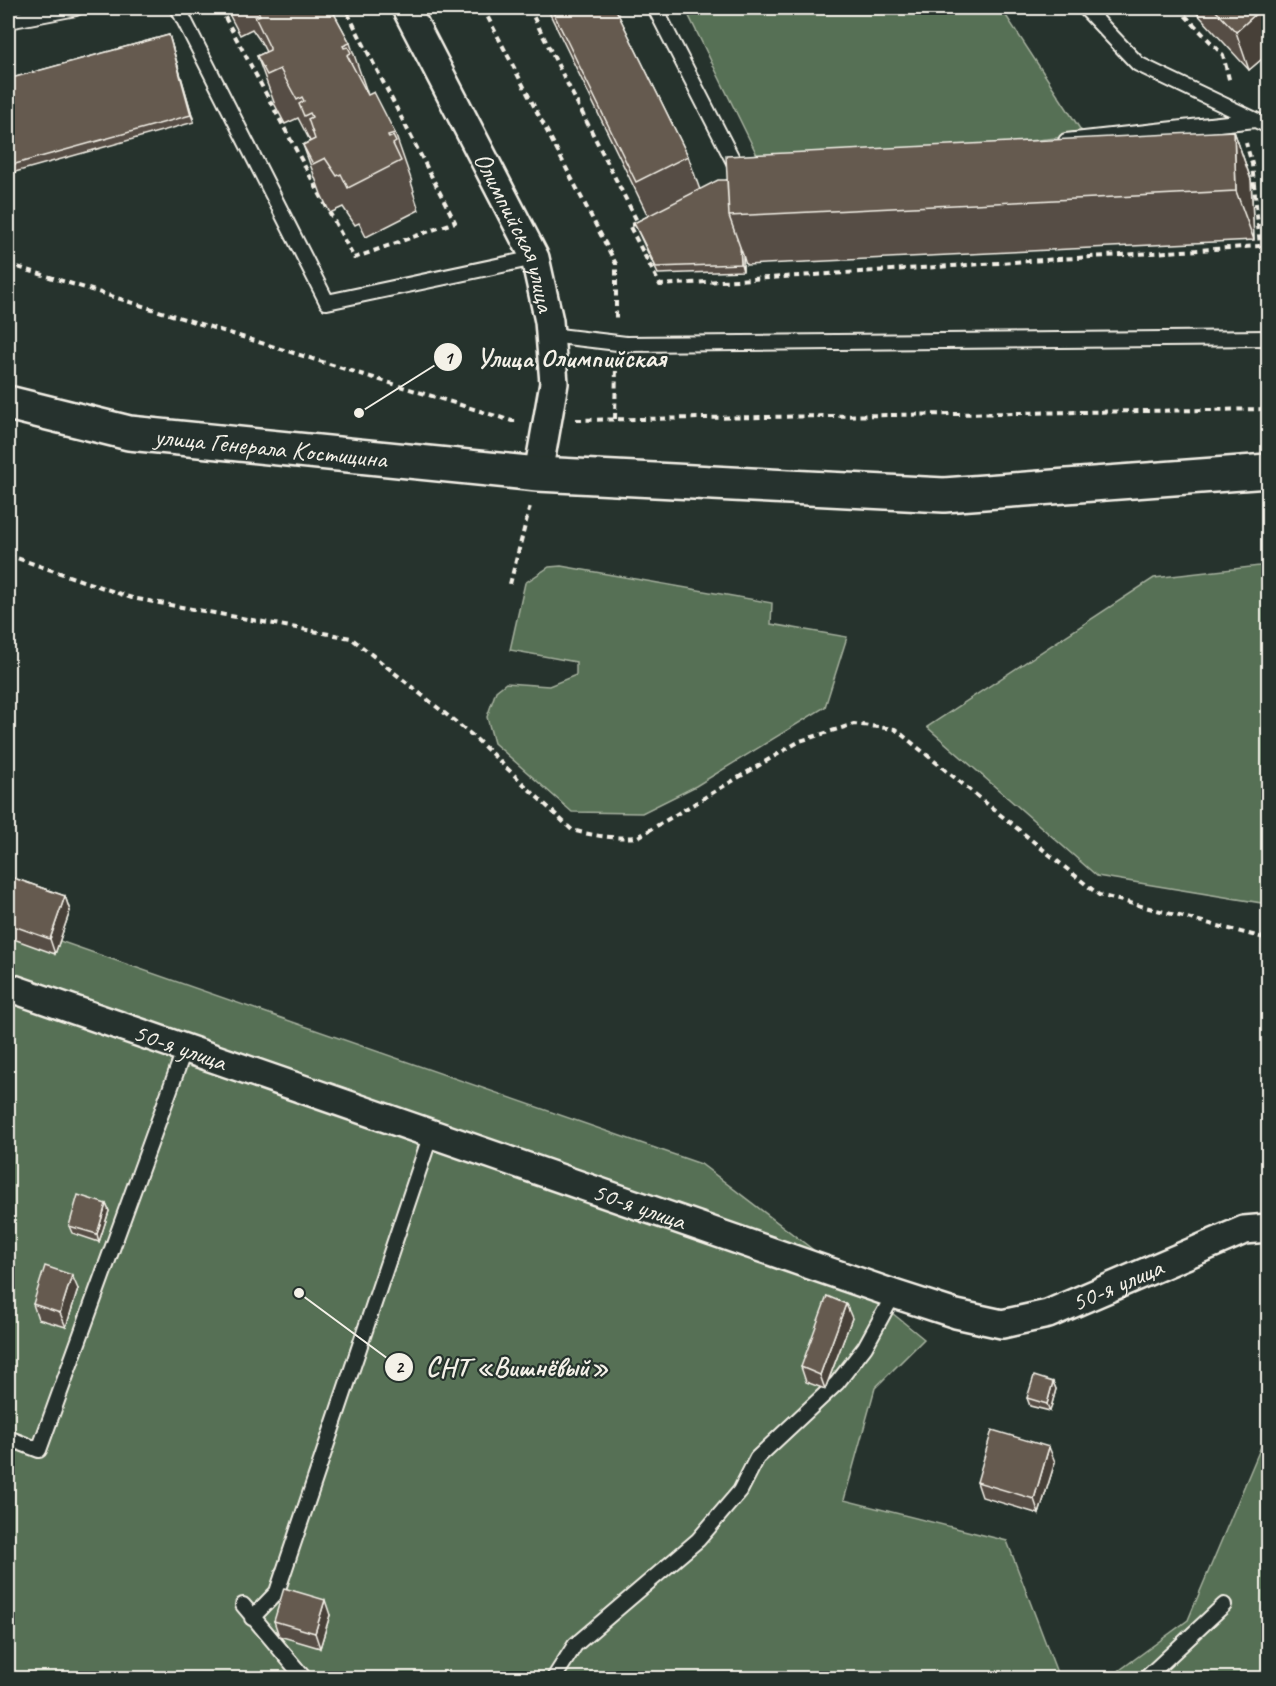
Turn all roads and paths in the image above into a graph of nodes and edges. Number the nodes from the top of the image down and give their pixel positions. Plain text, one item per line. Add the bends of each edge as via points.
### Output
1 (76, 8) edge
2 (178, 8) edge
3 (220, 8) edge
4 (345, 8) edge
5 (406, 8) edge
6 (483, 8) edge
7 (529, 8) edge
8 (655, 8) edge
9 (1085, 8) edge
10 (1178, 8) edge
11 (8, 21) edge
12 (1223, 55) edge
13 (1255, 120) junction
14 (1269, 126) edge
15 (1050, 142) edge
16 (1240, 164) dead end
17 (753, 174) edge
18 (644, 222) edge
19 (638, 223) junction
20 (535, 258) junction
21 (8, 264) edge
22 (550, 335) junction
23 (1269, 338) edge
24 (616, 343) junction
25 (8, 403) edge
26 (1269, 409) edge
27 (615, 419) junction
28 (547, 420) junction
29 (1269, 471) edge
30 (538, 474) junction
31 (8, 555) edge
32 (510, 584) dead end
33 (1269, 939) edge
34 (8, 987) edge
35 (185, 1048) junction
36 (431, 1134) junction
37 (1269, 1228) edge
38 (894, 1294) junction
39 (8, 1438) edge
40 (243, 1605) dead end
41 (1224, 1605) dead end
42 (252, 1618) junction
43 (304, 1678) edge
44 (554, 1678) edge
45 (1146, 1678) edge

1 - 11 lane
2 - 20 lane via 327,302
3 - 4 path via 354,258 455,222
5 - 20 street, Олимпийская улица
6 - 24 path via 616,264
7 - 19 path
8 - 17 lane via 741,176
9 - 13 lane via 1138,64
10 - 12 path
13 - 14 lane
13 - 15 lane
16 - 19 path via 1252,164 1260,246 660,285 629,225
18 - 19 path
20 - 22 street, Олимпийская улица
21 - 28 path via 512,421
22 - 24 lane
22 - 28 street, Олимпийская улица via 554,383
23 - 24 lane
24 - 27 path
25 - 30 street, улица Генерала Костицина via 129,433
26 - 27 path
27 - 28 path
28 - 30 street, Олимпийская улица
29 - 30 street, улица Генерала Костицина via 944,495
30 - 32 path
31 - 33 path via 132,598 351,638 473,736 572,830 590,835 638,837 800,741 854,724 895,729 1099,895
34 - 35 street, 50-я улица
35 - 36 street, 50-я улица
35 - 39 lane via 39,1450
36 - 38 street, 50-я улица
36 - 42 lane via 277,1592
37 - 38 street, 50-я улица via 1244,1230 1048,1314 1002,1324
38 - 44 lane via 865,1347 837,1383 758,1458 740,1491 698,1540 575,1644
40 - 42 lane
41 - 45 lane
42 - 43 lane

